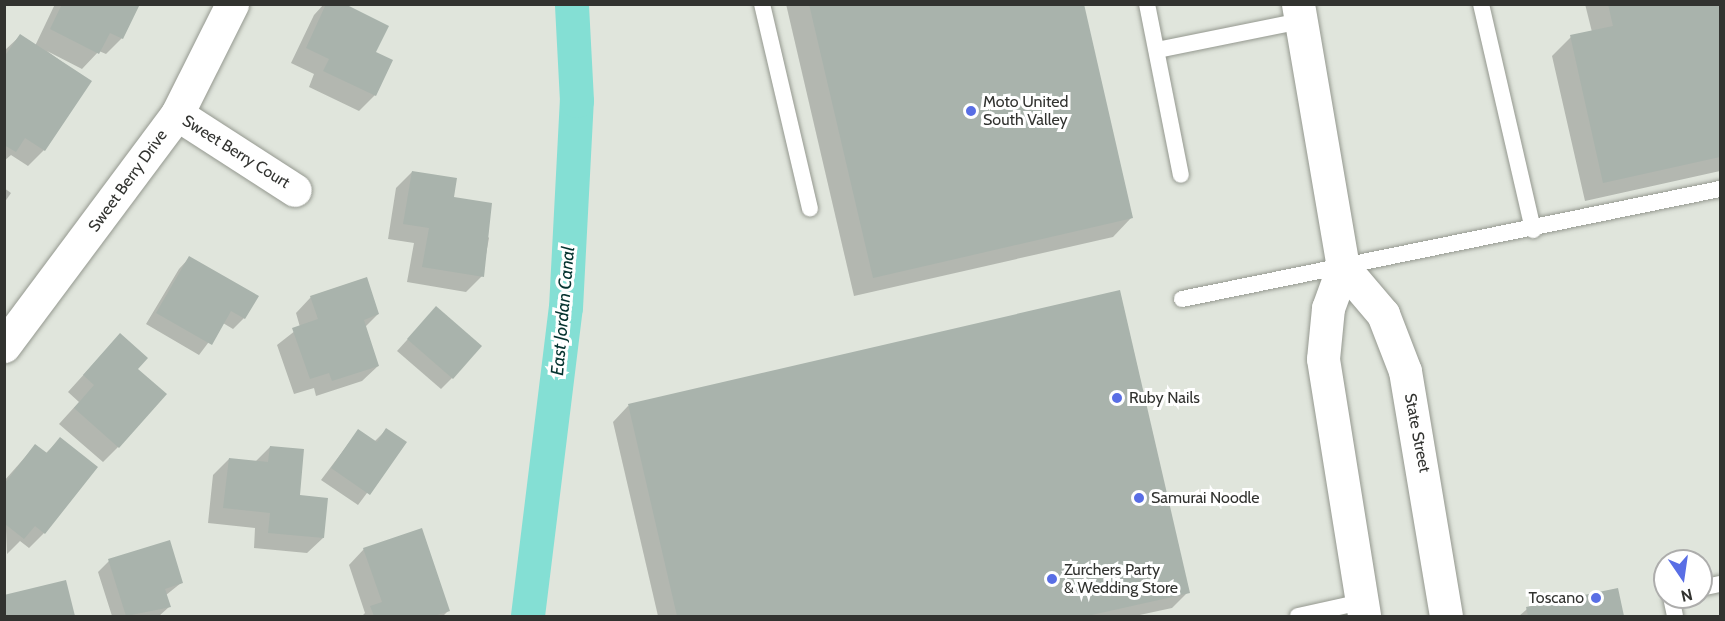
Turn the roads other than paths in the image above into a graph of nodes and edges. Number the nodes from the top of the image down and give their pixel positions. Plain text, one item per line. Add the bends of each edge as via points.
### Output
1 (232, 4) edge
2 (762, 4) edge
3 (1148, 4) edge
4 (1481, 4) edge
5 (1299, 13) edge
6 (1157, 50) junction
7 (177, 114) junction
8 (1181, 175) dead end
9 (1720, 189) edge
10 (295, 190) dead end
11 (810, 208) dead end
12 (1533, 230) junction
13 (1343, 267) junction
14 (1182, 299) dead end
15 (4, 346) edge
16 (1363, 609) edge
17 (1298, 616) edge
18 (1446, 616) edge

1 - 7 main road, Sweet Berry Drive
2 - 11 lane
3 - 6 lane
4 - 12 lane
5 - 6 lane
5 - 13 main road
6 - 8 lane
7 - 10 main road, Sweet Berry Court
7 - 15 main road, Sweet Berry Drive
9 - 12 lane
12 - 13 lane
13 - 14 lane
13 - 16 main road via 1328,308 1323,359
13 - 18 main road, State Street via 1383,314 1405,371
16 - 17 lane

